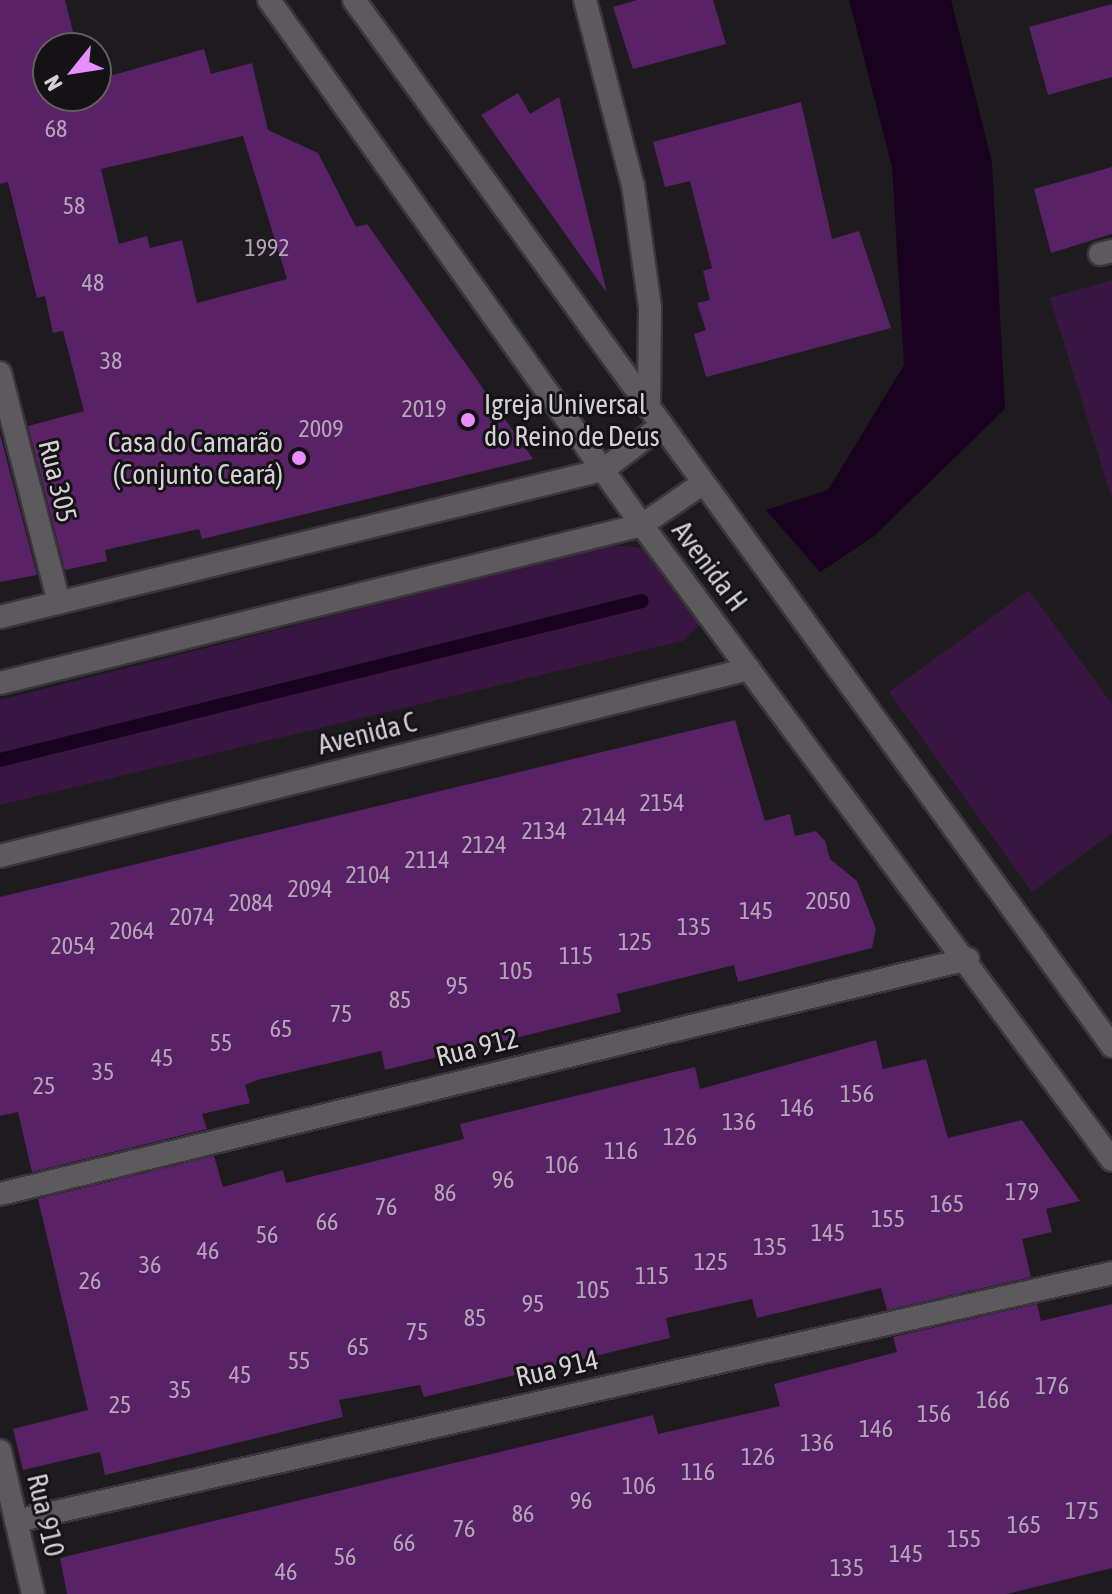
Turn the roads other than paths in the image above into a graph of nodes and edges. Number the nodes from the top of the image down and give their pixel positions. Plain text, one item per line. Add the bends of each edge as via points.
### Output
1 (269, 0) edge
2 (354, 0) edge
3 (585, 0) edge
4 (0, 373) edge
5 (649, 405) junction
6 (662, 425) junction
7 (603, 470) junction
8 (703, 483) junction
9 (642, 525) junction
10 (59, 603) junction
11 (0, 617) edge
12 (749, 669) junction
13 (0, 683) edge
14 (0, 856) edge
15 (968, 959) junction
16 (1112, 1046) edge
17 (1112, 1160) edge
18 (0, 1194) edge
19 (1112, 1273) edge
20 (0, 1451) edge
21 (16, 1521) junction
22 (33, 1594) edge

1 - 7 street, Avenida H
2 - 5 street, Avenida H
3 - 5 street via 633,185 650,308
4 - 10 street, Rua 305
5 - 6 street, Avenida H
6 - 7 street
6 - 8 street, Avenida H
7 - 9 street, Avenida H
7 - 10 street
8 - 9 street
8 - 16 street, Avenida H
9 - 12 street, Avenida H
9 - 13 street
10 - 11 street
12 - 14 street, Avenida C
12 - 15 street, Avenida H
15 - 17 street, Avenida H
15 - 18 street, Rua 912
19 - 21 street, Rua 914
20 - 21 street, Rua 910
21 - 22 street, Rua 910

